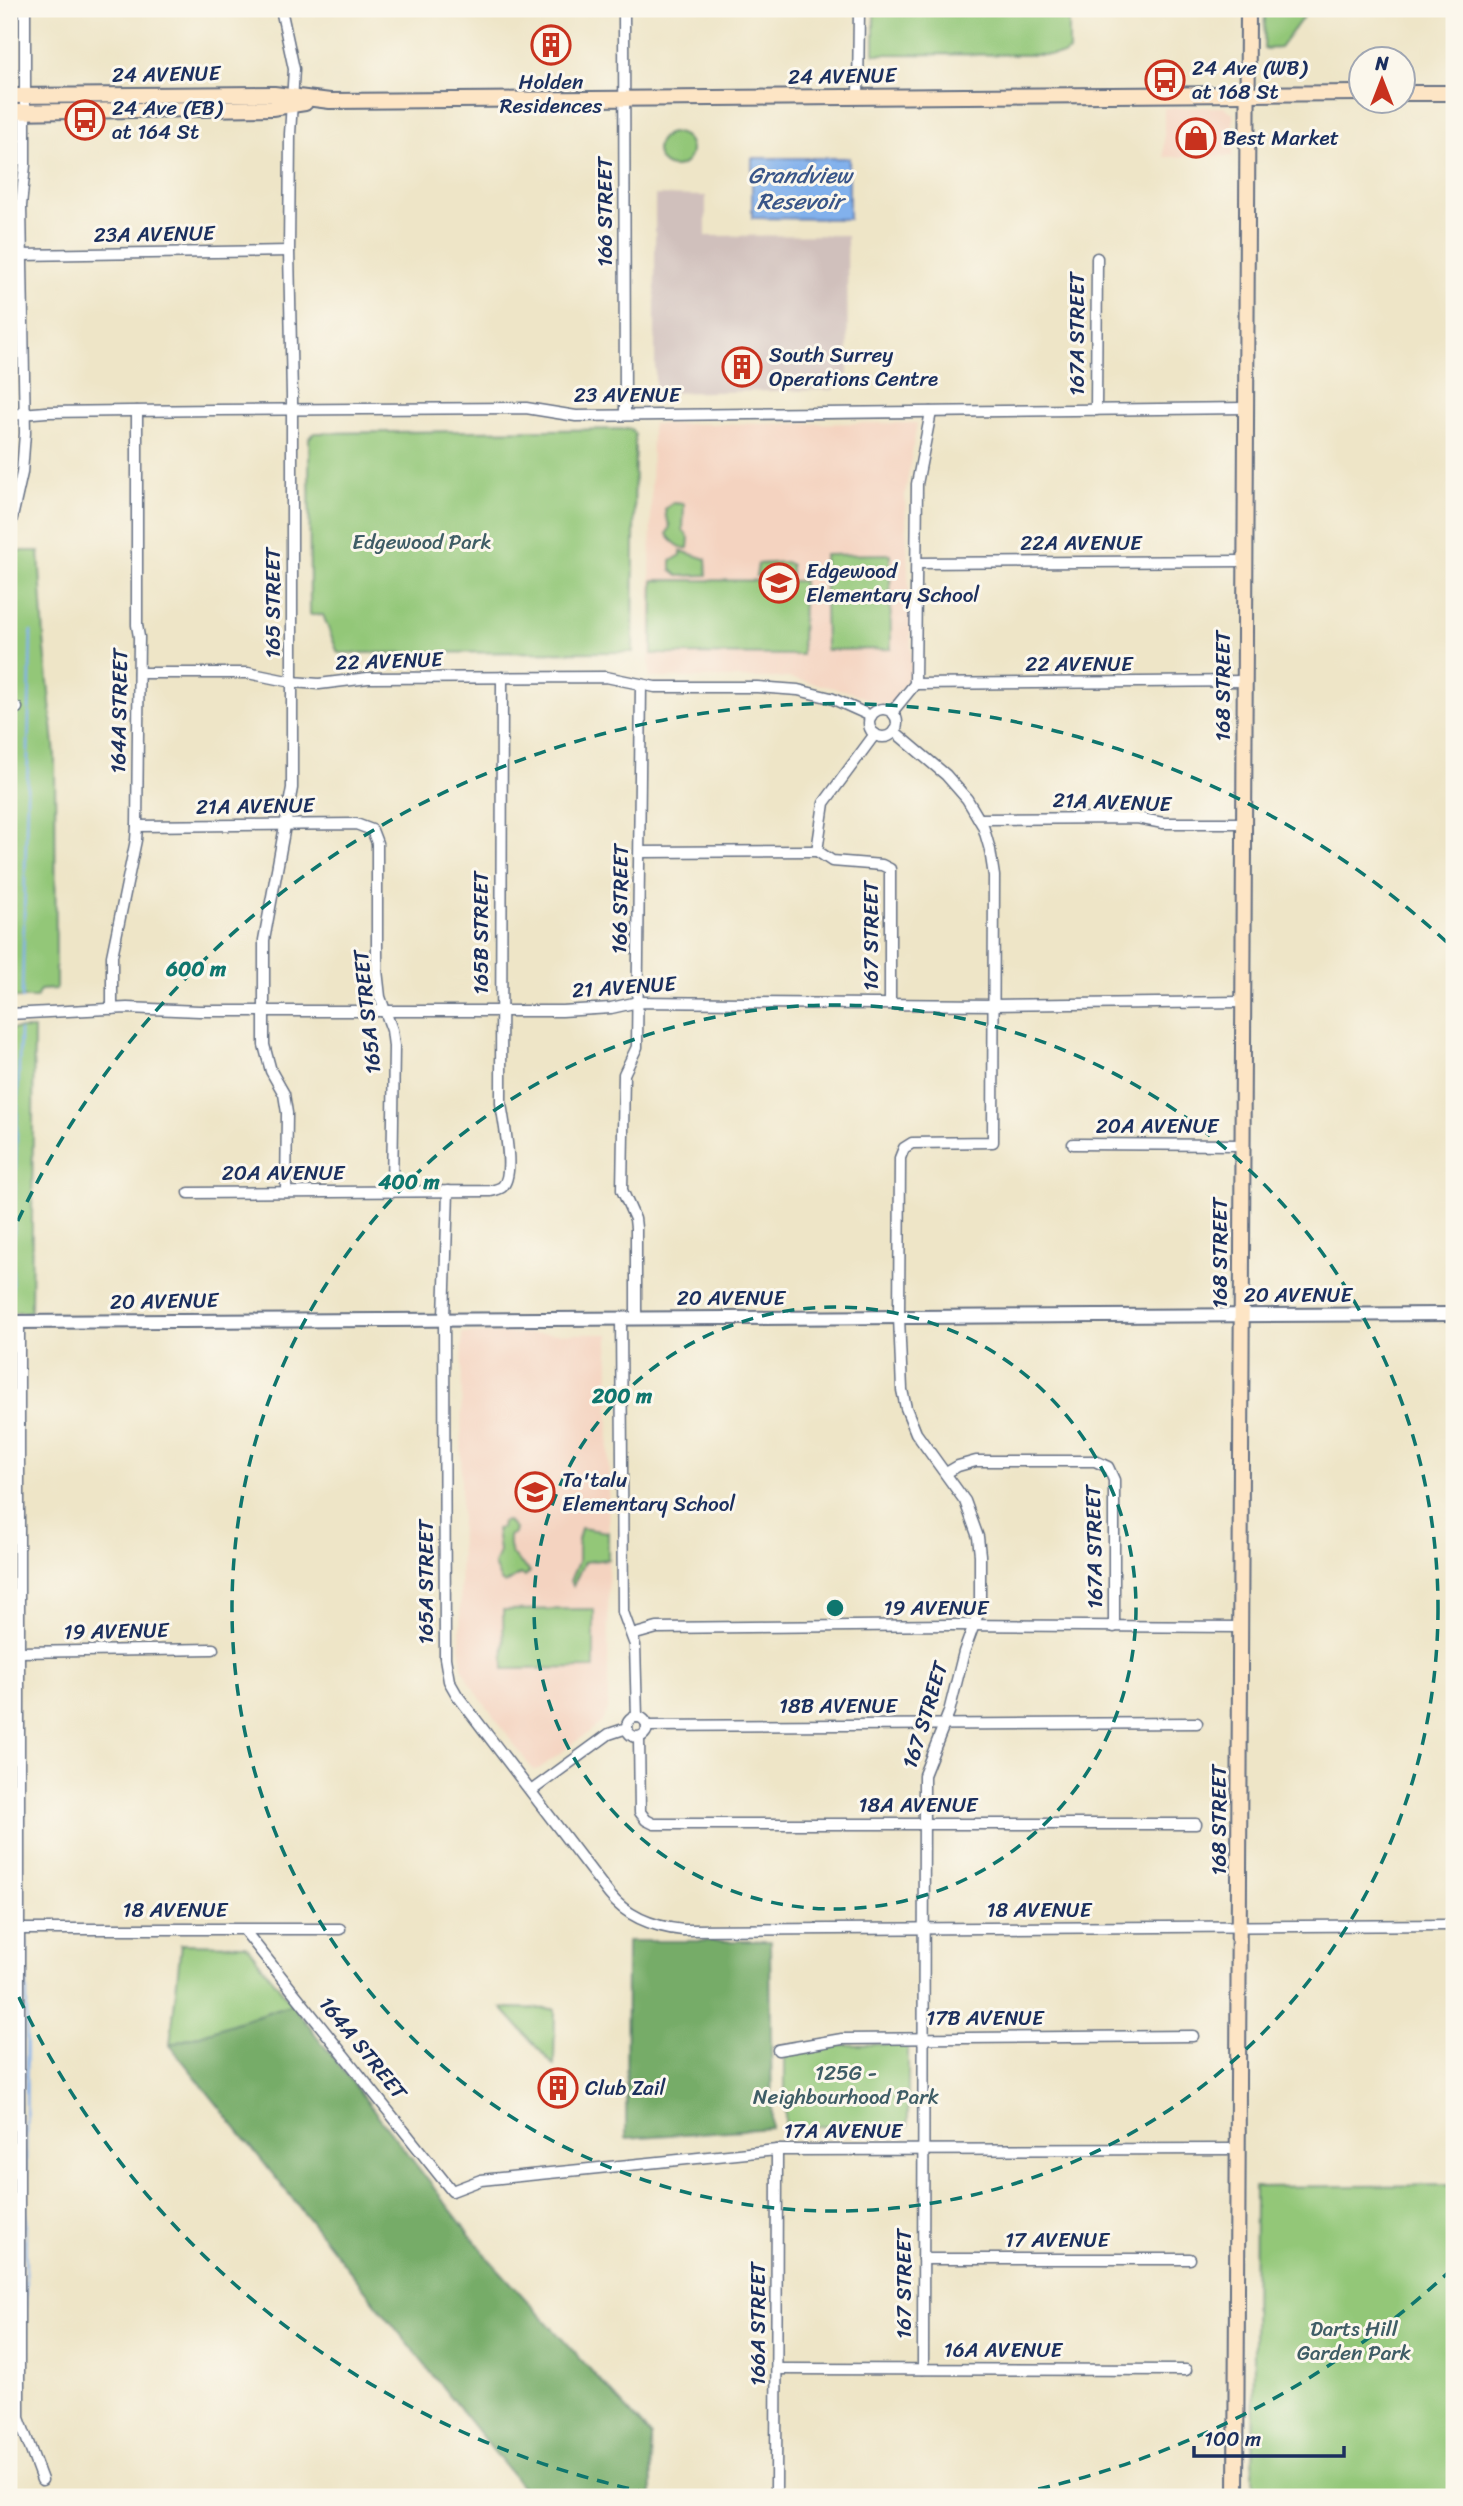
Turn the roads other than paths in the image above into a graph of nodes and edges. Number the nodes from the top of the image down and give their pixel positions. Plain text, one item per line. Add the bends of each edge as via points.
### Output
1 (25, 9) edge
2 (281, 9) edge
3 (624, 9) edge
4 (859, 9) edge
5 (1248, 9) edge
6 (1247, 93) junction
7 (1348, 93) edge
8 (1418, 93) edge
9 (1454, 93) edge
10 (9, 96) edge
11 (24, 96) junction
12 (858, 96) junction
13 (625, 99) junction
14 (292, 101) junction
15 (9, 112) edge
16 (24, 112) junction
17 (289, 251) junction
18 (21, 255) junction
19 (1097, 258) dead end
20 (1246, 408) junction
21 (292, 410) junction
22 (1096, 410) junction
23 (137, 411) junction
24 (931, 412) junction
25 (24, 414) junction
26 (9, 415) edge
27 (625, 415) junction
28 (9, 531) edge
29 (1245, 561) junction
30 (917, 563) junction
31 (139, 673) junction
32 (502, 677) junction
33 (1245, 681) junction
34 (292, 682) junction
35 (915, 684) junction
36 (641, 685) junction
37 (892, 712) junction
38 (871, 716) junction
39 (894, 731) junction
40 (875, 734) junction
41 (979, 819) junction
42 (1244, 823) junction
43 (285, 825) junction
44 (136, 826) junction
45 (372, 830) joint
46 (817, 851) junction
47 (640, 852) junction
48 (638, 1002) junction
49 (1242, 1002) junction
50 (890, 1004) junction
51 (994, 1005) junction
52 (112, 1009) junction
53 (500, 1010) junction
54 (264, 1011) junction
55 (385, 1011) junction
56 (9, 1014) edge
57 (1073, 1144) dead end
58 (1242, 1145) junction
59 (503, 1186) joint
60 (448, 1191) junction
61 (286, 1192) junction
62 (393, 1192) junction
63 (189, 1193) dead end
64 (1454, 1314) edge
65 (1241, 1315) junction
66 (899, 1317) junction
67 (444, 1318) junction
68 (621, 1318) junction
69 (636, 1318) junction
70 (14, 1322) edge
71 (946, 1473) junction
72 (974, 1626) junction
73 (1114, 1627) junction
74 (1240, 1627) junction
75 (632, 1635) junction
76 (212, 1648) dead end
77 (20, 1652) junction
78 (637, 1717) junction
79 (1197, 1723) dead end
80 (944, 1724) junction
81 (647, 1726) junction
82 (626, 1728) junction
83 (639, 1738) junction
84 (531, 1791) junction
85 (1196, 1824) dead end
86 (923, 1825) junction
87 (627, 1912) joint
88 (1454, 1925) edge
89 (1239, 1928) junction
90 (14, 1929) edge
91 (340, 1929) dead end
92 (244, 1930) junction
93 (924, 1930) junction
94 (1193, 2036) dead end
95 (924, 2038) junction
96 (778, 2050) dead end
97 (1238, 2149) junction
98 (777, 2150) junction
99 (924, 2151) junction
100 (452, 2191) joint
101 (923, 2259) junction
102 (1190, 2259) dead end
103 (777, 2369) junction
104 (923, 2369) junction
105 (1186, 2370) dead end
106 (43, 2480) dead end
107 (776, 2497) edge
108 (1236, 2497) edge

1 - 11 street
2 - 14 street, 165 STREET via 294,65
3 - 13 street, 166 STREET
4 - 12 street
5 - 6 main road, 168 STREET
6 - 7 main road, 24 AVENUE
6 - 12 main road, 24 AVENUE
6 - 20 main road, 168 STREET
8 - 9 main road
10 - 11 main road, 24 AVENUE
11 - 14 main road, 24 AVENUE via 274,94
11 - 16 street
12 - 13 main road, 24 AVENUE
13 - 14 main road, 24 AVENUE
13 - 27 street, 166 STREET
14 - 16 main road, 24 AVENUE via 258,108
14 - 17 street, 165 STREET
15 - 16 main road, 24 AVENUE
16 - 18 street
17 - 18 street, 23A AVENUE
17 - 21 street, 165 STREET
18 - 25 street
19 - 22 street, 167A STREET
20 - 22 street, 23 AVENUE
20 - 29 main road, 168 STREET
21 - 23 street, 23 AVENUE
21 - 27 street, 23 AVENUE via 526,408 576,416
21 - 34 street, 165 STREET
22 - 24 street, 23 AVENUE
23 - 25 street, 23 AVENUE
23 - 31 street, 164A STREET
24 - 27 street, 23 AVENUE
24 - 30 street via 917,484
25 - 26 street, 23 AVENUE
25 - 28 street via 22,472
29 - 30 street, 22A AVENUE
29 - 33 main road, 168 STREET
30 - 35 street
31 - 34 street, 22 AVENUE via 248,673
31 - 44 street, 164A STREET
32 - 34 street, 22 AVENUE
32 - 36 street, 22 AVENUE via 606,677
32 - 53 street, 165B STREET
33 - 35 street, 22 AVENUE
33 - 42 main road, 168 STREET
34 - 43 street, 165 STREET via 292,788
35 - 37 street
36 - 38 street, 22 AVENUE via 798,690 831,698
36 - 47 street, 166 STREET
37 - 38 street via 883,709
37 - 39 street via 897,723
38 - 40 street
39 - 40 street via 887,736
39 - 41 street via 946,775
40 - 46 street via 824,803
41 - 42 street, 21A AVENUE
41 - 51 street via 994,876
42 - 49 main road, 168 STREET
43 - 44 street, 21A AVENUE
43 - 45 street, 21A AVENUE via 356,824
43 - 54 street, 165 STREET via 265,931
44 - 52 street, 164A STREET via 113,956
45 - 55 street, 165A STREET via 377,843 377,970
46 - 47 street
46 - 50 street, 167 STREET via 832,861 890,869
47 - 48 street, 166 STREET
48 - 50 street, 21 AVENUE
48 - 53 street, 21 AVENUE via 562,1011
48 - 69 street, 166 STREET via 637,1047 624,1074 622,1190 636,1228
49 - 51 street, 21 AVENUE
49 - 58 main road, 168 STREET
50 - 51 street, 21 AVENUE
51 - 66 street, 167 STREET via 993,1142 912,1143 900,1158
52 - 54 street, 21 AVENUE
52 - 56 street, 21 AVENUE
53 - 55 street, 21 AVENUE
53 - 59 street, 165B STREET via 501,1103 509,1159
54 - 55 street, 21 AVENUE
54 - 61 street, 165 STREET via 264,1045 287,1112
55 - 62 street, 165A STREET via 394,1046
57 - 58 street, 20A AVENUE
58 - 65 main road, 168 STREET
59 - 60 street, 20A AVENUE via 491,1191
60 - 62 street, 20A AVENUE
60 - 67 street, 165A STREET
61 - 62 street, 20A AVENUE
61 - 63 street, 20A AVENUE
64 - 65 street, 20 AVENUE
65 - 66 street, 20 AVENUE
65 - 74 main road, 168 STREET
66 - 69 street, 20 AVENUE
66 - 71 street, 167 STREET via 906,1408 925,1447
67 - 68 street, 20 AVENUE
67 - 70 street, 20 AVENUE
67 - 84 street, 165A STREET via 447,1674 457,1695
68 - 69 street, 20 AVENUE
68 - 75 street via 623,1612
70 - 77 street
71 - 72 street, 167 STREET via 965,1501 978,1537 981,1593
71 - 73 street, 167A STREET via 976,1461 1095,1461 1108,1467 1114,1480
72 - 73 street, 19 AVENUE
72 - 75 street, 19 AVENUE via 657,1628
72 - 80 street, 167 STREET
73 - 74 street, 19 AVENUE
74 - 89 main road, 168 STREET
75 - 78 street
76 - 77 street, 19 AVENUE
77 - 90 street
78 - 81 street
78 - 82 street
79 - 80 street, 18B AVENUE
80 - 81 street, 18B AVENUE
80 - 86 street, 167 STREET via 924,1775
81 - 83 street via 646,1734
82 - 83 street via 630,1736
82 - 84 street via 609,1734
83 - 86 street, 18A AVENUE via 639,1808 643,1818 654,1824
84 - 87 street, 165A STREET via 609,1895
85 - 86 street, 18A AVENUE
86 - 93 street, 167 STREET
87 - 93 street, 18 AVENUE via 682,1930
88 - 89 street, 18 AVENUE
89 - 93 street, 18 AVENUE
89 - 97 main road, 168 STREET
90 - 92 street, 18 AVENUE
90 - 106 street via 19,2418
91 - 92 street, 18 AVENUE
92 - 100 street, 164A STREET
93 - 95 street, 167 STREET
94 - 95 street, 17B AVENUE
95 - 96 street, 17B AVENUE via 842,2039
95 - 99 street, 167 STREET
97 - 99 street, 17A AVENUE
97 - 108 main road, 168 STREET
98 - 99 street, 17A AVENUE
98 - 100 street, 17A AVENUE via 481,2180
98 - 103 street, 166A STREET
99 - 101 street, 167 STREET
101 - 102 street, 17 AVENUE
101 - 104 street, 167 STREET
103 - 104 street, 16A AVENUE
103 - 107 street, 166A STREET
104 - 105 street, 16A AVENUE

